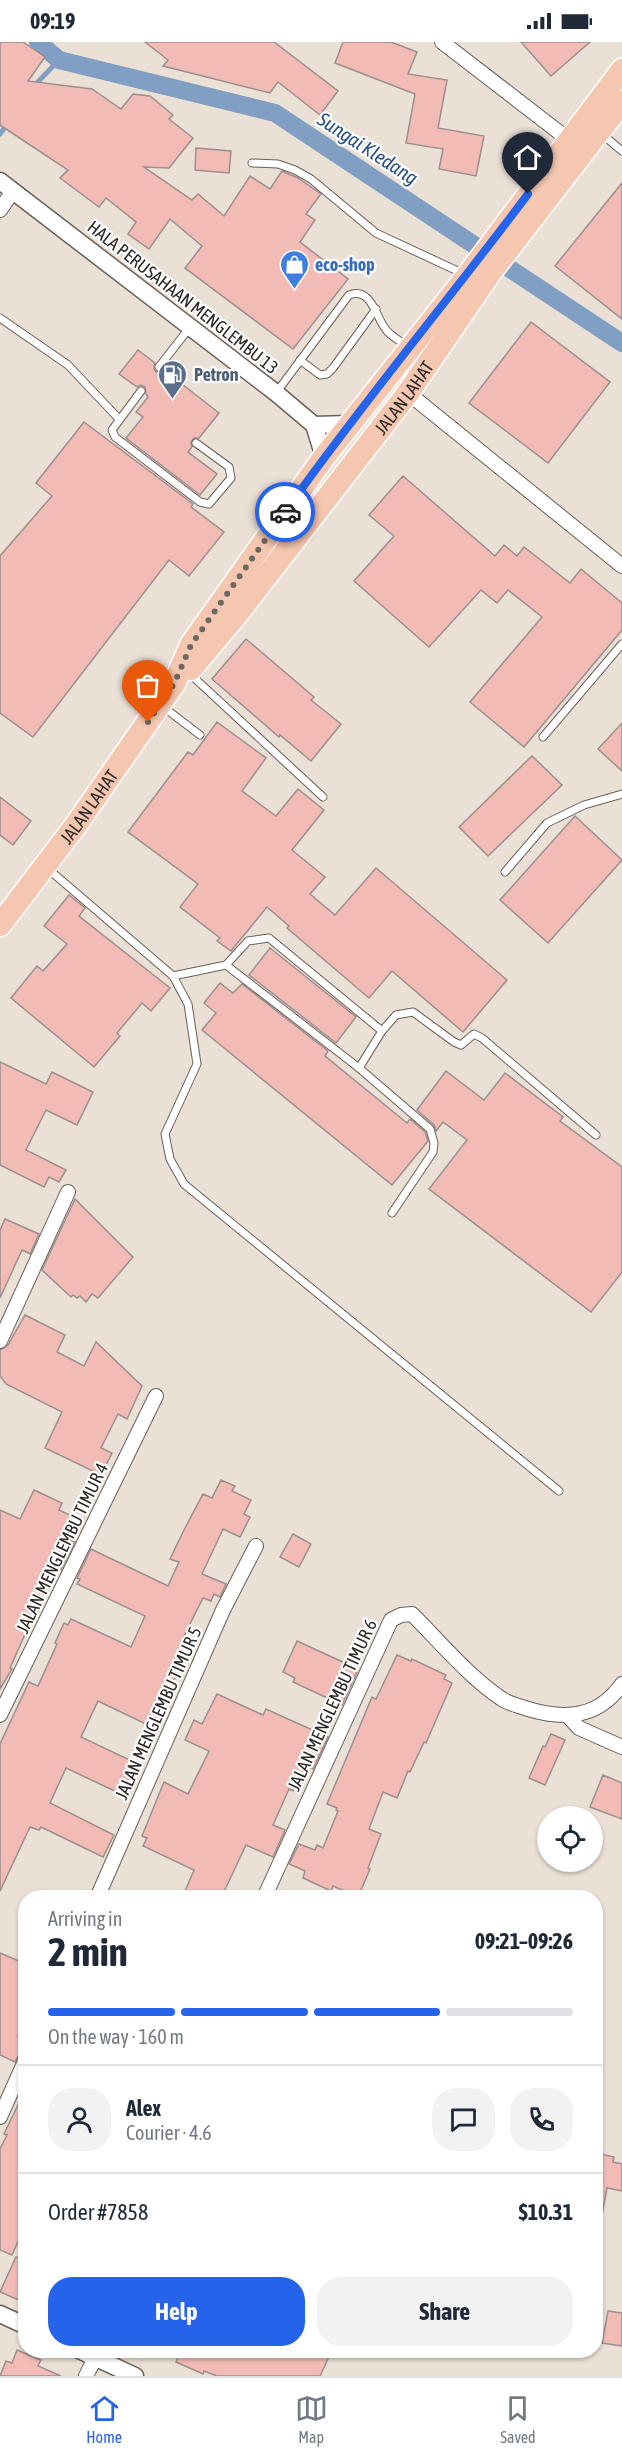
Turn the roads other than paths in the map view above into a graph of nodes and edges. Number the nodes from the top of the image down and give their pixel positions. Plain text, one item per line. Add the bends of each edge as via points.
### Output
1 (442, 42) edge
2 (622, 69) edge
3 (622, 102) edge
4 (600, 132) junction
5 (569, 140) junction
6 (622, 151) edge
7 (252, 163) dead end
8 (7, 186) edge
9 (0, 210) edge
10 (514, 227) junction
11 (479, 270) junction
12 (376, 309) junction
13 (0, 318) edge
14 (190, 327) junction
15 (410, 348) junction
16 (300, 360) junction
17 (159, 367) dead end
18 (141, 391) dead end
19 (276, 393) junction
20 (408, 393) junction
21 (135, 397) junction
22 (143, 403) dead end
23 (119, 419) junction
24 (350, 424) junction
25 (314, 425) junction
26 (196, 443) dead end
27 (324, 457) junction
28 (622, 566) edge
29 (622, 644) edge
30 (181, 678) junction
31 (160, 704) junction
32 (200, 735) dead end
33 (543, 737) dead end
34 (622, 794) edge
35 (323, 796) dead end
36 (45, 866) junction
37 (505, 872) dead end
38 (0, 925) edge
39 (226, 965) junction
40 (173, 976) junction
41 (382, 1030) junction
42 (359, 1068) junction
43 (596, 1135) dead end
44 (68, 1192) dead end
45 (392, 1213) dead end
46 (0, 1341) edge
47 (156, 1396) dead end
48 (559, 1491) dead end
49 (256, 1546) dead end
50 (622, 1684) edge
51 (0, 1715) edge
52 (568, 1716) junction
53 (622, 1747) edge
54 (100, 1890) edge
55 (268, 1890) edge
56 (18, 2077) edge
57 (0, 2117) edge
58 (0, 2314) edge
59 (18, 2322) edge
60 (87, 2358) edge
61 (96, 2358) edge
62 (86, 2376) edge
63 (135, 2376) edge

1 - 5 street
2 - 5 main road, JALAN LAHAT
3 - 4 main road, JALAN LAHAT
4 - 6 lane
4 - 10 main road, JALAN LAHAT
5 - 10 main road, JALAN LAHAT
7 - 11 lane via 278,164 295,170 376,233
8 - 9 street
8 - 14 street, HALA PERUSAHAAN MENGLEMBU 13
10 - 11 main road, JALAN LAHAT
11 - 15 main road, JALAN LAHAT
11 - 20 main road, JALAN LAHAT
12 - 15 lane via 386,331
12 - 16 lane via 327,374 320,375
12 - 16 lane via 361,294 349,295
13 - 23 lane via 68,365
14 - 17 lane
14 - 19 street, HALA PERUSAHAAN MENGLEMBU 13
15 - 24 main road, JALAN LAHAT
16 - 19 lane
18 - 21 lane
19 - 25 street, HALA PERUSAHAAN MENGLEMBU 13
20 - 28 street
20 - 30 main road, JALAN LAHAT via 245,604
21 - 22 lane
21 - 23 lane
23 - 26 lane via 112,430 115,437 200,502 208,504 231,478 229,467
24 - 25 street
24 - 27 main road, JALAN LAHAT
25 - 27 street
27 - 30 main road, JALAN LAHAT via 191,645
29 - 33 lane
30 - 31 main road, JALAN LAHAT
30 - 35 lane
31 - 32 lane
31 - 36 main road, JALAN LAHAT
34 - 37 lane via 584,805 547,823
36 - 38 main road, JALAN LAHAT
36 - 40 lane
39 - 40 lane
39 - 41 lane via 248,940 269,938
39 - 42 lane
40 - 48 lane via 188,1004 197,1064 165,1134 170,1159 184,1184
41 - 42 lane
41 - 43 lane via 396,1015 413,1012 461,1045 474,1034
42 - 45 lane via 430,1129 434,1143 433,1152
44 - 46 street
47 - 51 street, JALAN MENGLEMBU TIMUR 4
49 - 54 street, JALAN MENGLEMBU TIMUR 5 via 223,1610
50 - 52 street, JALAN MENGLEMBU TIMUR 6 via 594,1710
52 - 53 street via 579,1728
52 - 55 street, JALAN MENGLEMBU TIMUR 6 via 549,1715 504,1701 412,1614 391,1620
56 - 57 street
58 - 59 street
60 - 62 street
61 - 63 street

